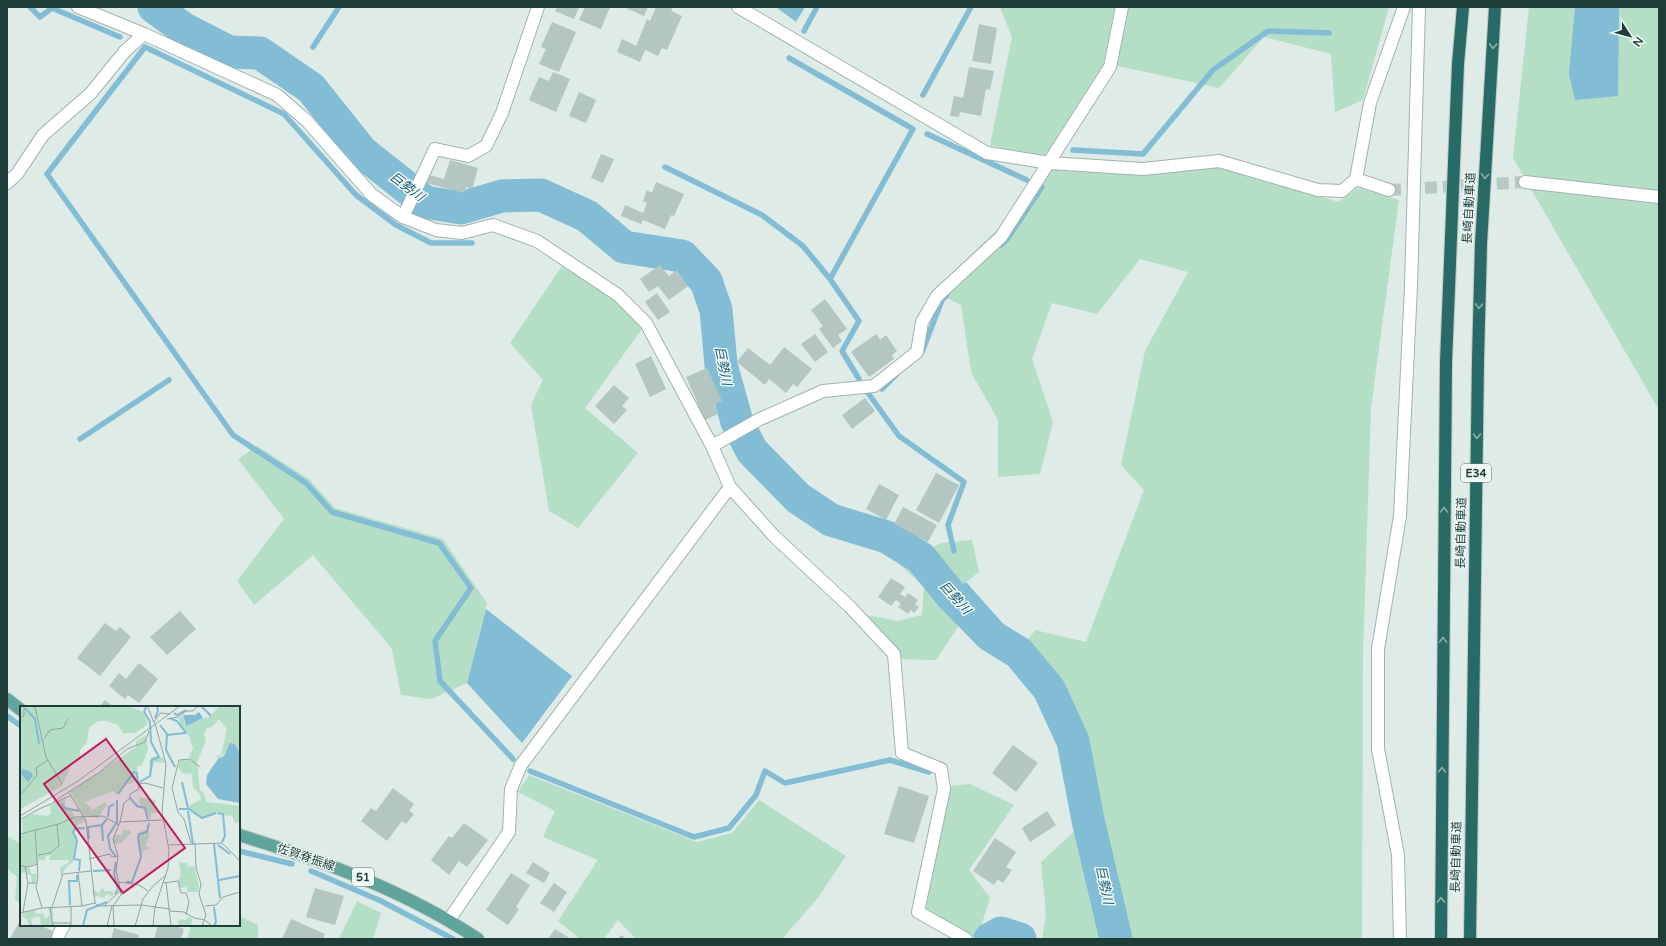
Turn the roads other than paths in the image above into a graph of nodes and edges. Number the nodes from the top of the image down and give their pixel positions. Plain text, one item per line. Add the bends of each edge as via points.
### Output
1 (78, 7) edge
2 (538, 7) edge
3 (738, 7) edge
4 (1122, 7) edge
5 (1404, 7) edge
6 (1419, 7) edge
7 (1463, 7) edge
8 (1495, 7) edge
9 (144, 34) junction
10 (1050, 163) junction
11 (1356, 179) junction
12 (1526, 182) tunnel mouth
13 (7, 183) edge
14 (1389, 190) tunnel mouth
15 (1659, 197) edge
16 (403, 217) junction
17 (712, 446) junction
18 (730, 487) junction
19 (7, 699) edge
20 (20, 709) edge
21 (240, 835) edge
22 (449, 920) junction
23 (63, 926) edge
24 (58, 939) edge
25 (478, 939) edge
26 (966, 939) edge
27 (1400, 939) edge
28 (1441, 939) edge
29 (1470, 939) edge

1 - 9 street
2 - 16 street via 502,113 486,146 468,156 435,149
3 - 10 street via 987,153
4 - 10 street via 1110,67
5 - 11 street via 1370,103
6 - 27 street via 1400,516 1378,649 1378,749 1398,855
28 -> 7 highway, 長崎自動車道 / E34 via 1446,362 1458,64
8 -> 29 highway, 長崎自動車道 / E34 via 1478,337
9 - 13 street via 125,51 91,93 44,135 17,174
9 - 16 street via 277,95 307,121 372,195
10 - 11 street via 1143,169 1219,161 1318,190 1342,191
10 - 17 street via 1001,237 937,296 922,322 916,352 874,386 823,391 760,419
11 - 14 street
12 - 15 street
16 - 17 street via 436,230 462,233 493,225 530,238 618,295 646,323
17 - 18 street
18 - 22 street via 521,765 510,789 509,832
18 - 26 street via 774,536 850,607 894,654 902,753 941,768 944,789 918,912
19 - 20 main road
21 - 22 main road, 佐賀脊振線 / 51 via 303,854 360,876
22 - 25 main road, 佐賀脊振線 / 51
23 - 24 street

